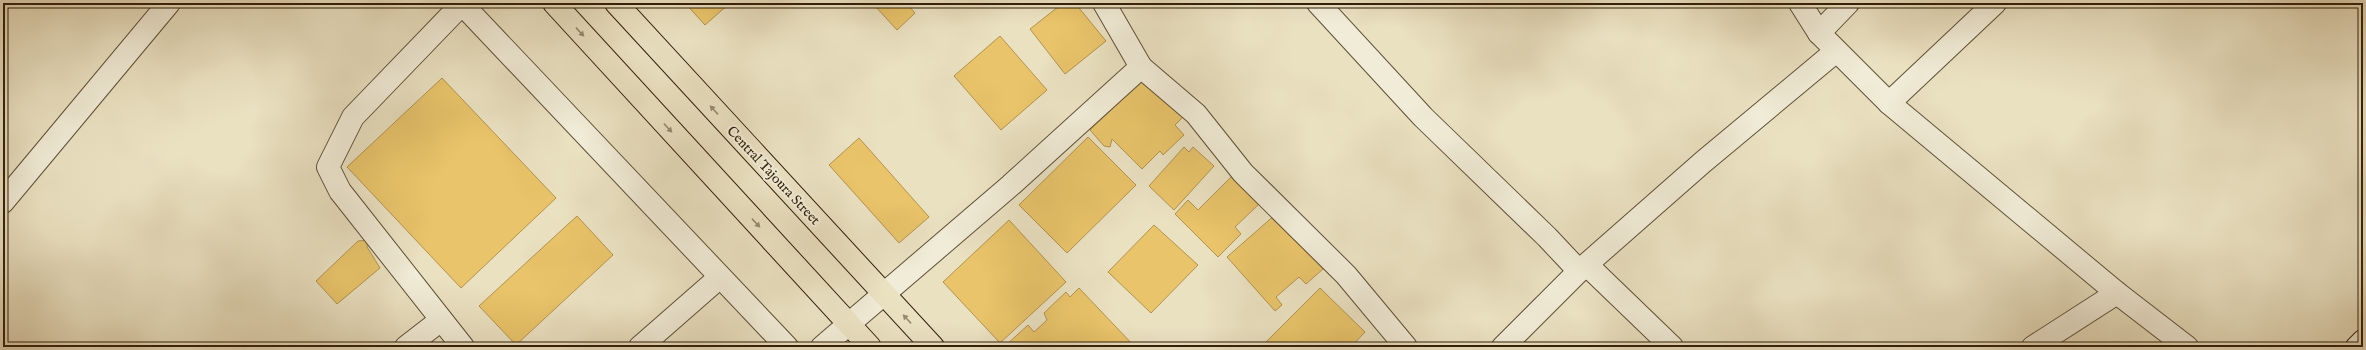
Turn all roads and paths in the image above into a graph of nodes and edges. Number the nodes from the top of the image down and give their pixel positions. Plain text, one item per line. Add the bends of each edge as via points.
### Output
1 (169, 3) edge
2 (462, 3) edge
3 (554, 3) edge
4 (616, 3) edge
5 (1104, 3) edge
6 (1318, 3) edge
7 (1800, 3) edge
8 (1848, 3) edge
9 (1996, 3) edge
10 (1818, 33) junction
11 (1835, 52) junction
12 (1141, 67) junction
13 (1889, 103) junction
14 (3, 202) edge
15 (1583, 268) junction
16 (720, 277) junction
17 (2117, 293) junction
18 (884, 294) junction
19 (441, 320) junction
20 (850, 325) junction
21 (2363, 341) edge
22 (406, 347) edge
23 (463, 347) edge
24 (640, 347) edge
25 (787, 347) edge
26 (822, 347) edge
27 (870, 347) edge
28 (933, 347) edge
29 (1406, 347) edge
30 (1503, 347) edge
31 (1672, 347) edge
32 (2033, 347) edge
33 (2187, 347) edge
34 (2357, 347) edge

1 - 14 street
2 - 16 street
2 - 19 street via 353,117 328,167 340,191
3 -> 20 main road
18 -> 4 main road, Central Tajoura Street
5 - 12 street
6 - 15 street via 1423,117 1547,237
7 - 10 street
8 - 10 street
9 - 13 street
10 - 11 street
11 - 13 street
11 - 15 street via 1703,162
12 - 18 street via 1012,185
12 - 29 street via 1196,114 1243,173 1346,275
13 - 17 street
15 - 30 street
15 - 31 street
16 - 24 street
16 - 25 street
17 - 32 street
17 - 33 street
18 - 20 street
28 -> 18 main road, Central Tajoura Street
19 - 22 street
19 - 23 street
20 - 26 street
20 - 27 main road
21 - 34 street

